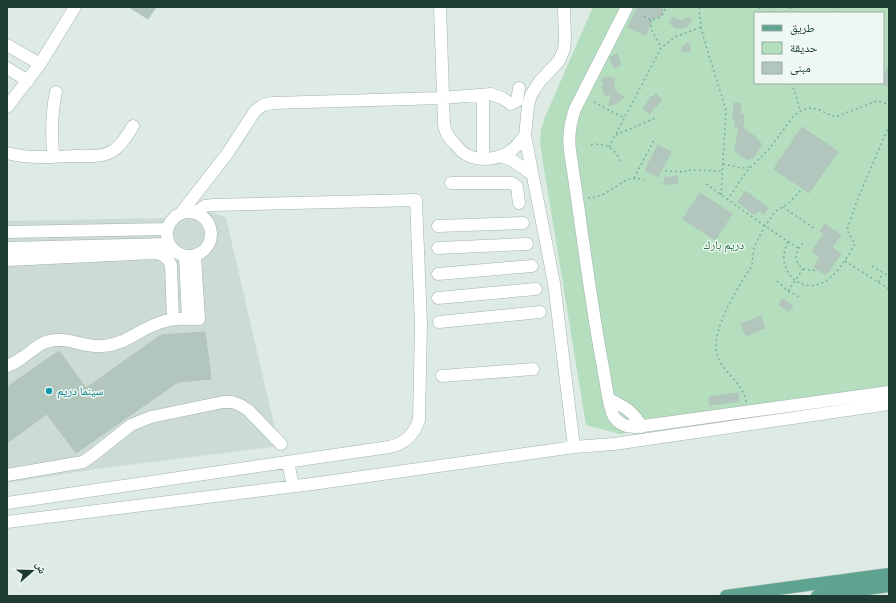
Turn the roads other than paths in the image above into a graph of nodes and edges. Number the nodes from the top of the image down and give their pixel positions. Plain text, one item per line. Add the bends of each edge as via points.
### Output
1 (75, 7) edge
2 (440, 7) edge
3 (564, 7) edge
4 (627, 7) edge
5 (7, 46) edge
6 (40, 64) junction
7 (7, 68) edge
8 (28, 81) junction
9 (519, 88) dead end
10 (56, 92) dead end
11 (483, 95) junction
12 (442, 98) junction
13 (7, 107) edge
14 (133, 126) dead end
15 (525, 136) junction
16 (9, 155) edge
17 (501, 156) junction
18 (53, 157) junction
19 (483, 158) junction
20 (532, 174) junction
21 (451, 183) dead end
22 (519, 202) dead end
23 (181, 213) junction
24 (194, 213) junction
25 (523, 223) dead end
26 (438, 226) dead end
27 (167, 229) junction
28 (7, 232) edge
29 (168, 244) junction
30 (527, 244) dead end
31 (7, 248) edge
32 (438, 248) dead end
33 (190, 256) junction
34 (7, 260) edge
35 (532, 266) dead end
36 (438, 274) dead end
37 (536, 288) dead end
38 (438, 298) dead end
39 (540, 312) dead end
40 (173, 319) junction
41 (439, 322) dead end
42 (7, 366) edge
43 (533, 369) dead end
44 (442, 376) dead end
45 (889, 392) edge
46 (609, 399) junction
47 (889, 404) edge
48 (621, 424) junction
49 (641, 427) junction
50 (281, 444) dead end
51 (614, 444) junction
52 (574, 447) junction
53 (288, 462) junction
54 (7, 475) edge
55 (293, 486) junction
56 (7, 503) edge
57 (7, 522) edge
58 (889, 574) edge
59 (889, 586) edge
60 (726, 596) edge
61 (817, 596) edge

1 - 6 street
2 - 12 street
3 - 15 street via 564,49 559,61 531,95
4 - 46 street via 572,118 569,143
5 - 6 street
6 - 8 street
7 - 8 street
8 - 13 street
9 - 11 street via 514,104 491,94
10 - 18 street via 52,123
11 - 12 street
11 - 19 street
12 - 19 street via 444,128 448,137 467,155
12 - 23 street via 263,105 252,114 228,154
14 - 18 street via 122,143 109,153 99,156
15 - 17 street
15 - 20 street
16 - 18 street
17 - 19 street
17 - 20 street via 512,160
20 - 52 street via 554,283
21 - 22 street via 512,183 517,187
23 - 24 street
23 - 27 street via 170,222
24 - 33 street via 205,219 211,231 209,244 201,253
24 - 53 street via 205,206 213,205 416,200 421,324 417,426 406,440 395,446
25 - 26 street
27 - 28 street
27 - 29 street
29 - 31 street
29 - 33 street via 178,254
30 - 32 street
33 - 40 street via 193,319
34 - 40 street via 161,254 171,265
35 - 36 street
37 - 38 street
39 - 41 street
40 - 42 street via 111,345 88,346 62,339 47,341
43 - 44 street
45 - 49 street
46 - 48 street via 614,416
46 - 49 street via 631,411
47 - 51 street
48 - 49 street
48 - 51 street
50 - 54 street via 244,407 236,403 223,402 137,422 83,462
51 - 52 street
52 - 55 street
53 - 55 street
53 - 56 street
55 - 57 street
58 - 60 main road
59 - 61 main road

